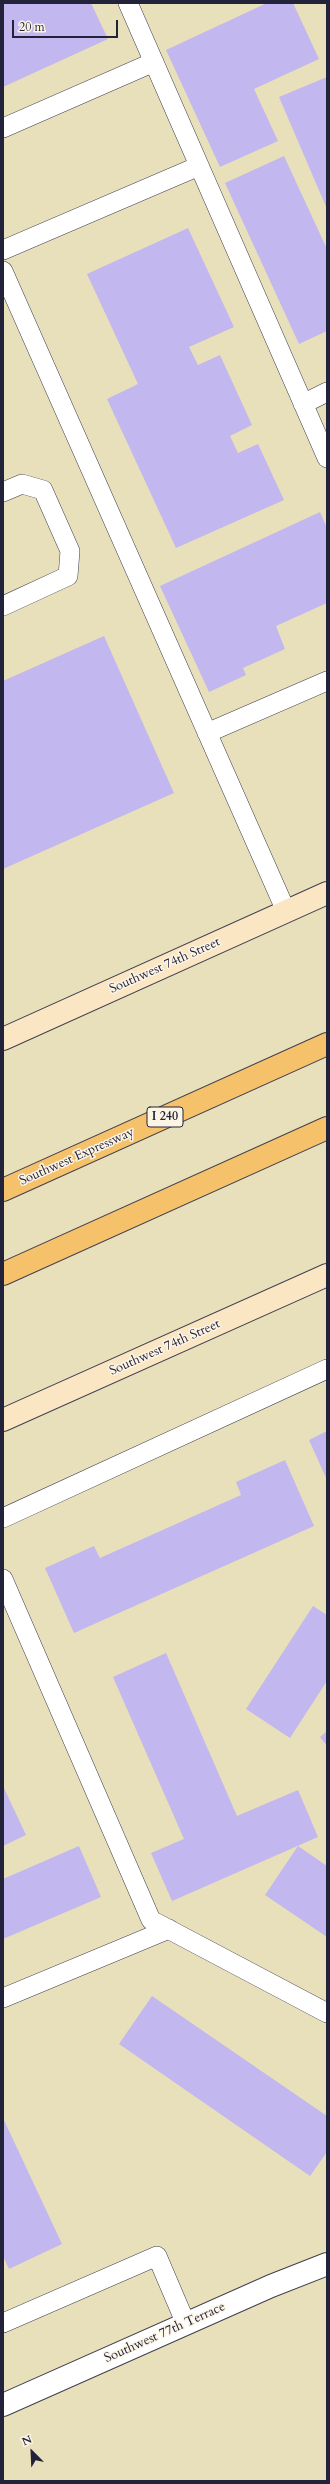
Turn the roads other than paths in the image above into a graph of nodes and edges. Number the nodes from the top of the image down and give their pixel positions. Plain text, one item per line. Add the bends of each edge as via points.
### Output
1 (128, 3) edge
2 (154, 62) junction
3 (3, 128) edge
4 (199, 166) junction
5 (3, 250) edge
6 (3, 271) edge
7 (327, 392) edge
8 (303, 404) junction
9 (327, 458) edge
10 (3, 492) edge
11 (3, 606) edge
12 (327, 681) edge
13 (207, 733) junction
14 (327, 893) edge
15 (286, 911) junction
16 (3, 1039) edge
17 (327, 1044) edge
18 (327, 1128) edge
19 (3, 1190) edge
20 (3, 1274) edge
21 (327, 1275) edge
22 (327, 1369) edge
23 (3, 1420) edge
24 (3, 1518) edge
25 (3, 1579) edge
26 (169, 1929) junction
27 (3, 1998) edge
28 (327, 2013) edge
29 (327, 2264) edge
30 (3, 2323) edge
31 (186, 2324) junction
32 (3, 2405) edge

1 - 2 lane
2 - 3 lane
2 - 4 lane
4 - 5 lane
4 - 8 lane
6 - 13 lane
7 - 8 lane
8 - 9 lane
10 - 11 lane via 22,484 43,490 70,551 68,576
12 - 13 lane
13 - 15 lane
14 - 15 main road, Southwest 74th Street
15 - 16 main road, Southwest 74th Street
17 - 19 highway, Southwest Expressway / I 240
18 - 20 highway
21 - 23 main road, Southwest 74th Street
22 - 24 lane
25 - 26 lane via 151,1920
26 - 27 lane
26 - 28 lane
29 - 31 street, Southwest 77th Terrace
30 - 31 lane via 157,2256
31 - 32 street, Southwest 77th Terrace

